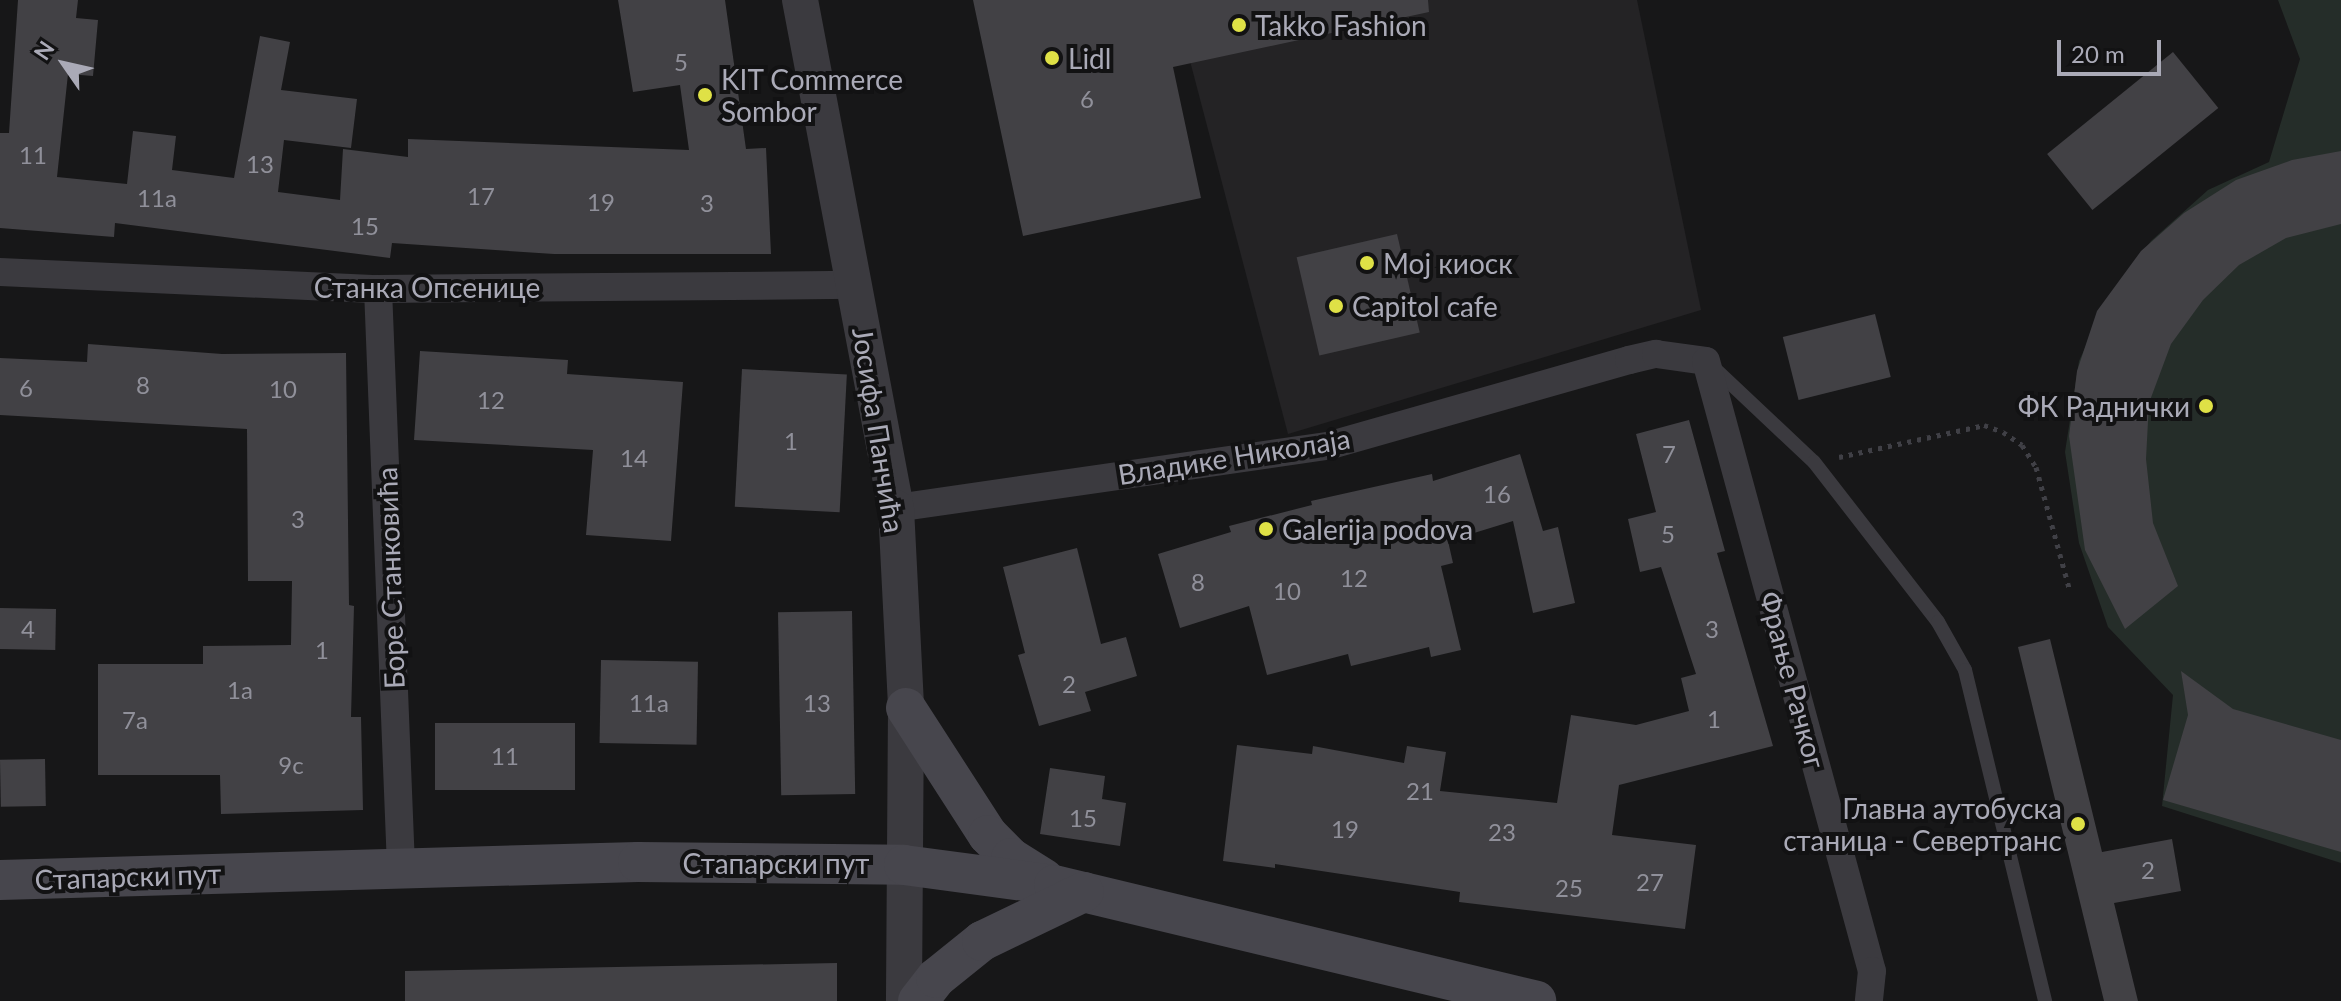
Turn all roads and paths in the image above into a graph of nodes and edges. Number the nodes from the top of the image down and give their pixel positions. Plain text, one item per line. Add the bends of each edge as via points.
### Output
1 (800, 0) edge
2 (0, 272) edge
3 (854, 285) junction
4 (378, 289) junction
5 (1706, 361) junction
6 (1814, 462) junction
7 (896, 508) junction
8 (2070, 591) dead end
9 (906, 708) junction
10 (904, 865) junction
11 (401, 867) junction
12 (0, 880) edge
13 (1069, 888) junction
14 (904, 1001) edge
15 (918, 1001) edge
16 (1536, 1001) edge
17 (1869, 1001) edge
18 (2045, 1001) edge

1 - 3 street, Јосифа Панчића
2 - 4 street, Станка Опсенице
3 - 4 street, Станка Опсенице
3 - 7 street, Јосифа Панчића
4 - 11 street, Боре Станковића
5 - 6 lane
5 - 7 street, Владике Николаја via 1656,354 1331,445
5 - 17 street, Фрање Рачког via 1872,971
6 - 8 path via 1984,425 2003,432 2022,445 2036,467
6 - 18 lane via 1938,622 1965,670
7 - 9 street, Јосифа Панчића
9 - 10 street, Јосифа Панчића
9 - 13 main road via 988,835 1011,858
10 - 11 main road, Стапарски пут
10 - 13 main road, Стапарски пут
10 - 14 street, Јосифа Панчића
11 - 12 main road, Стапарски пут
13 - 15 main road via 982,941 936,978
13 - 16 main road, Стапарски пут

